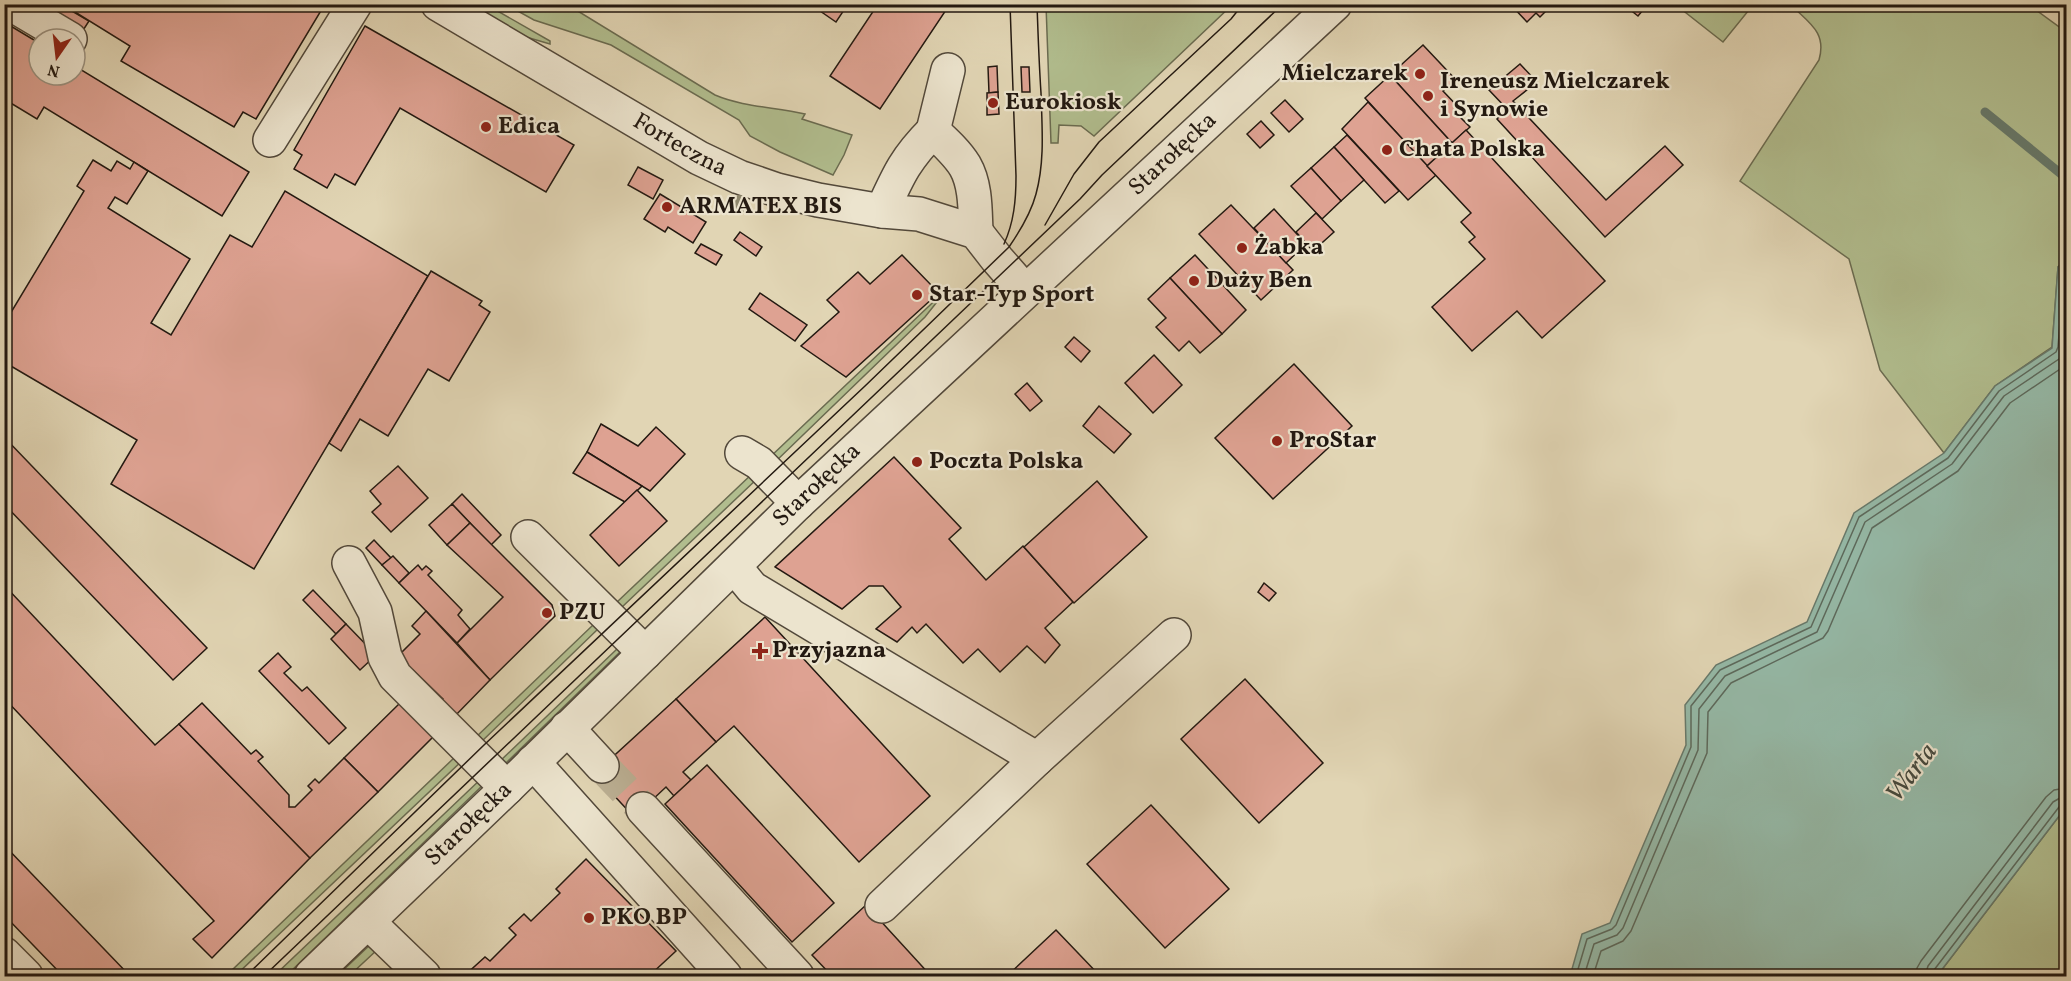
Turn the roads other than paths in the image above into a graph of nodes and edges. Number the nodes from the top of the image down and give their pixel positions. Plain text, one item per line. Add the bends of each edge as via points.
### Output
1 (11, 4) edge
2 (355, 4) edge
3 (438, 4) edge
4 (1335, 4) edge
5 (50, 27) edge
6 (948, 70) dead end
7 (933, 131) junction
8 (270, 140) dead end
9 (882, 211) junction
10 (976, 232) junction
11 (1025, 291) junction
12 (742, 453) dead end
13 (798, 503) junction
14 (528, 537) dead end
15 (348, 563) dead end
16 (734, 566) junction
17 (1174, 635) dead end
18 (645, 653) junction
19 (567, 728) junction
20 (1037, 759) junction
21 (533, 762) junction
22 (602, 766) tunnel mouth
23 (507, 788) junction
24 (643, 809) tunnel mouth
25 (882, 906) dead end
26 (368, 922) junction
27 (4, 954) edge
28 (26, 976) edge
29 (310, 976) edge
30 (424, 976) edge
31 (725, 976) edge
32 (797, 976) edge

1 - 5 street
2 - 8 street
3 - 9 street, Forteczna via 718,168 777,190
4 - 11 street, Starołęcka
6 - 7 street
7 - 9 street via 912,152
7 - 10 street via 966,168 975,199
9 - 10 street, Forteczna via 919,214
10 - 11 street
11 - 13 street, Starołęcka
12 - 13 street via 759,463
13 - 16 street, Starołęcka
14 - 18 street
15 - 23 street via 375,612 385,657 395,676
16 - 18 street, Starołęcka
16 - 20 street via 752,588
17 - 20 street
18 - 19 street, Starołęcka
19 - 21 street, Starołęcka
19 - 22 street
20 - 25 street
21 - 23 street, Starołęcka
21 - 31 street
23 - 26 street, Starołęcka
24 - 32 street
26 - 29 street, Starołęcka
26 - 30 street
27 - 28 street

